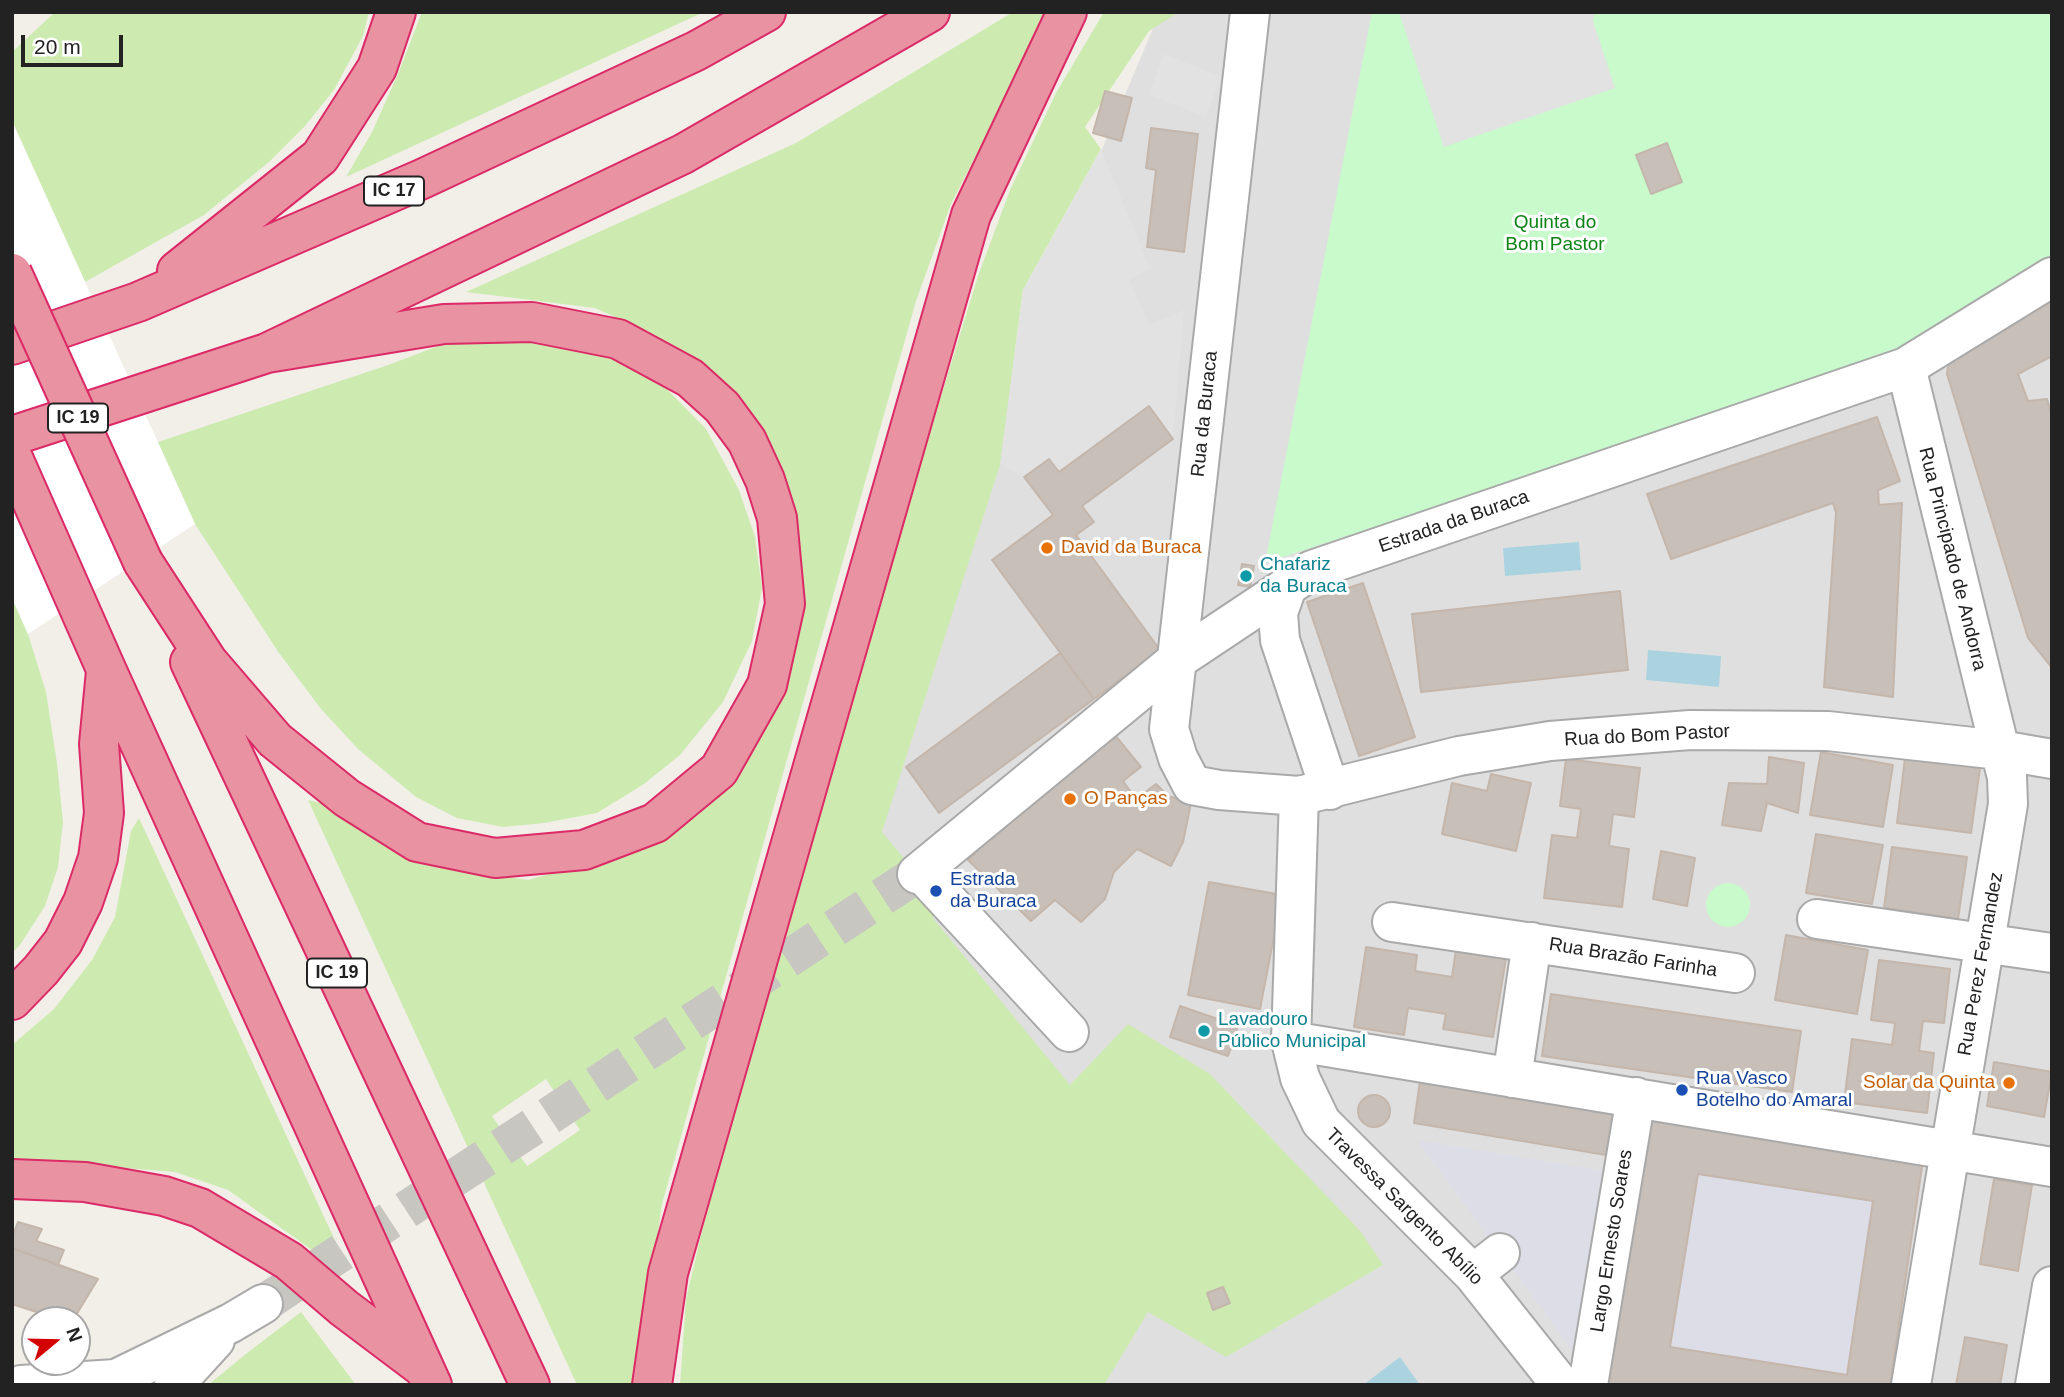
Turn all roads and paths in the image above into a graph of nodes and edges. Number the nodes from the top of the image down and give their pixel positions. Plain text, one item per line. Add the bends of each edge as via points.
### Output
1 (397, 12) edge
2 (766, 12) edge
3 (930, 12) edge
4 (1068, 12) edge
5 (1250, 12) edge
6 (12, 274) edge
7 (2052, 277) edge
8 (138, 302) junction
9 (12, 345) edge
10 (267, 353) junction
11 (1906, 367) junction
12 (12, 436) edge
13 (12, 456) edge
14 (143, 562) junction
15 (1287, 587) junction
16 (1177, 660) junction
17 (106, 669) junction
18 (2000, 750) junction
19 (2052, 760) edge
20 (1314, 793) junction
21 (1817, 919) dead end
22 (1392, 922) dead end
23 (1532, 942) junction
24 (1984, 942) junction
25 (2052, 953) edge
26 (1735, 974) dead end
27 (12, 1000) edge
28 (1069, 1032) dead end
29 (1291, 1041) junction
30 (1512, 1078) junction
31 (1636, 1097) junction
32 (1949, 1149) junction
33 (2052, 1167) edge
34 (12, 1179) edge
35 (2052, 1286) edge
36 (263, 1304) tunnel mouth
37 (231, 1323) junction
38 (428, 1377) edge
39 (12, 1382) edge
40 (19, 1385) edge
41 (174, 1385) edge
42 (530, 1385) edge
43 (652, 1385) edge
44 (1561, 1385) edge
45 (1588, 1385) edge
46 (1911, 1385) edge
47 (2035, 1385) edge

1 - 8 highway via 377,68 320,157
2 - 8 highway, IC 17 via 696,51 422,179
3 - 10 highway via 682,154
4 - 43 highway via 971,215 668,1273
5 - 16 street, Rua da Buraca
6 - 14 highway, IC 19, bridge
7 - 11 street, Estrada da Buraca
8 - 9 highway, IC 17
10 - 12 highway
10 - 14 highway via 444,324 532,322 618,339 690,377 722,407 747,442 765,480 777,518 785,604 767,685 719,770 655,823 584,850 495,858 417,842 348,798 275,740 208,662
11 - 15 street, Estrada da Buraca via 1312,570
11 - 18 street, Rua Principado de Andorra
13 - 17 highway
14 - 42 highway, IC 19
15 - 16 street, Estrada da Buraca
15 - 20 street via 1278,613 1280,640
16 - 20 street, Rua da Buraca via 1169,729 1192,785
16 - 28 street, Estrada da Buraca via 919,873
17 - 27 highway via 99,744 104,813 98,858 63,942
17 - 38 highway
18 - 19 street, Rua do Bom Pastor
18 - 20 street, Rua do Bom Pastor via 1828,731 1690,730 1549,741 1459,756
18 - 24 street, Rua Perez Fernandez via 2008,804
20 - 29 street, Travessa Sargento Abílio
21 - 24 street
22 - 23 street, Rua Brazão Farinha
23 - 26 street, Rua Brazão Farinha
23 - 30 street, Rua Brazão Farinha
24 - 25 street
24 - 32 street, Rua Perez Fernandez
29 - 30 street
29 - 44 street, Travessa Sargento Abílio via 1300,1079 1321,1122 1487,1263
30 - 31 street
31 - 32 street
31 - 45 street, Largo Ernesto Soares
32 - 33 street
32 - 46 street, Rua Perez Fernandez
34 - 38 highway via 85,1182 164,1196 200,1208 289,1261
35 - 47 street
36 - 37 street
37 - 40 street via 116,1379
37 - 41 street
39 - 40 street

